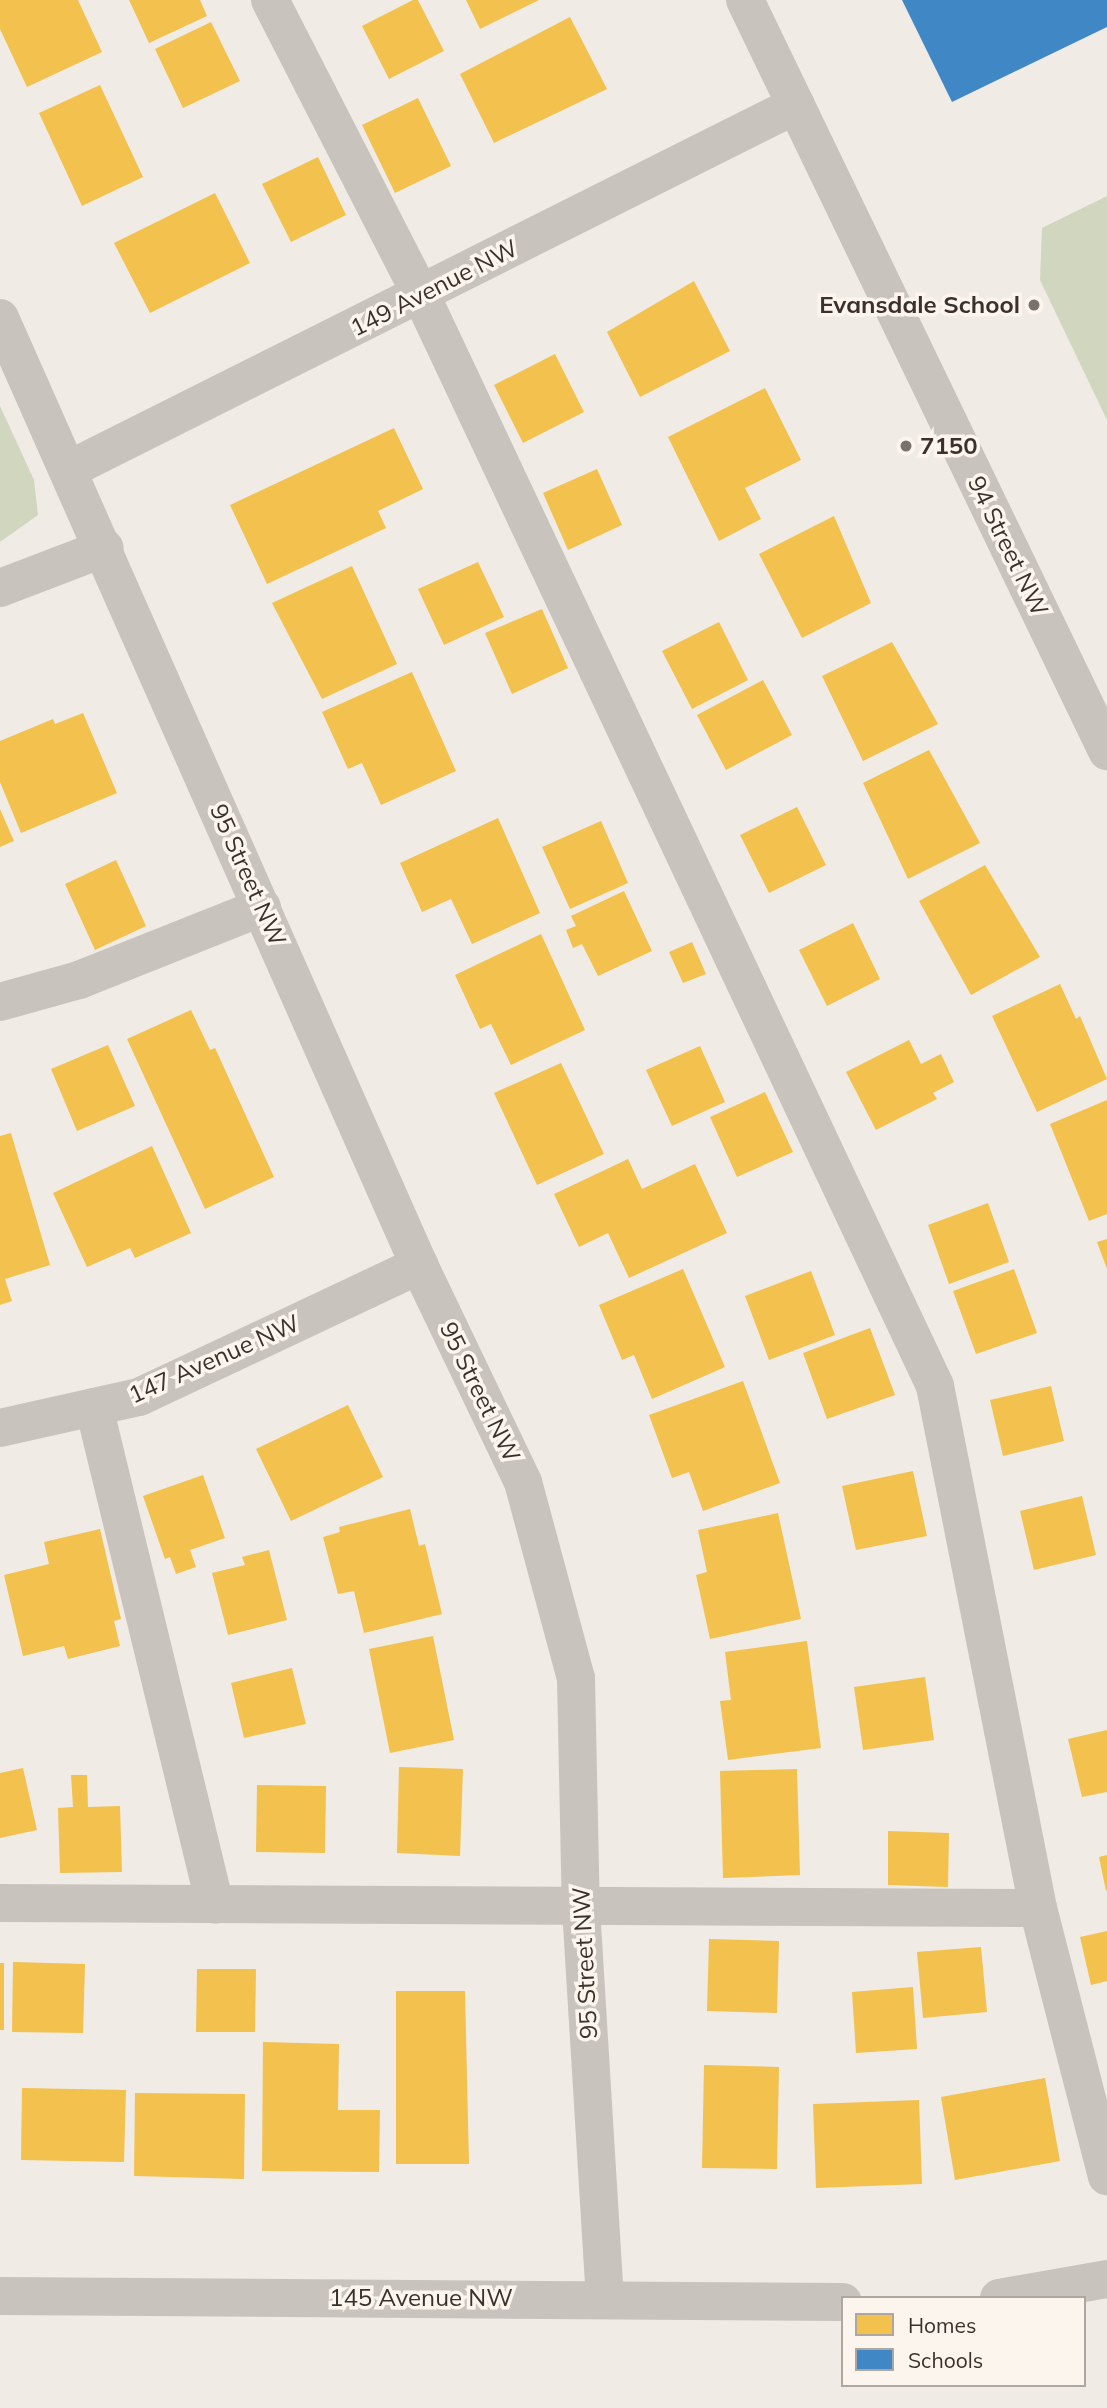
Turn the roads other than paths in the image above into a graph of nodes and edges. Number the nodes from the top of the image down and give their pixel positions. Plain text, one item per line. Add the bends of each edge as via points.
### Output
1 (270, 0) edge
2 (745, 0) edge
3 (796, 105) junction
4 (421, 295) junction
5 (0, 318) edge
6 (70, 469) junction
7 (105, 548) junction
8 (0, 588) edge
9 (1107, 751) edge
10 (262, 907) junction
11 (0, 1002) edge
12 (419, 1265) junction
13 (94, 1407) junction
14 (0, 1428) edge
15 (0, 1902) edge
16 (215, 1905) junction
17 (580, 1908) junction
18 (1038, 1908) junction
19 (1107, 2176) edge
20 (1107, 2279) edge
21 (0, 2296) edge
22 (1010, 2296) edge
23 (605, 2299) junction
24 (841, 2302) edge

1 - 4 street
2 - 3 street, 94 Street NW
3 - 4 street, 149 Avenue NW
3 - 9 street, 94 Street NW
4 - 6 street, 149 Avenue NW
4 - 18 street via 935,1386
5 - 6 street, 95 Street NW
6 - 7 street, 95 Street NW
7 - 8 street
7 - 10 street, 95 Street NW
10 - 11 street via 79,980
10 - 12 street, 95 Street NW
12 - 13 street, 147 Avenue NW via 139,1397
12 - 17 street, 95 Street NW via 523,1482 576,1678
13 - 14 street, 147 Avenue NW
13 - 16 street
15 - 16 street
16 - 17 street
17 - 18 street
17 - 23 street, 95 Street NW
18 - 19 street
20 - 22 street
21 - 23 street, 145 Avenue NW
23 - 24 street, 145 Avenue NW

